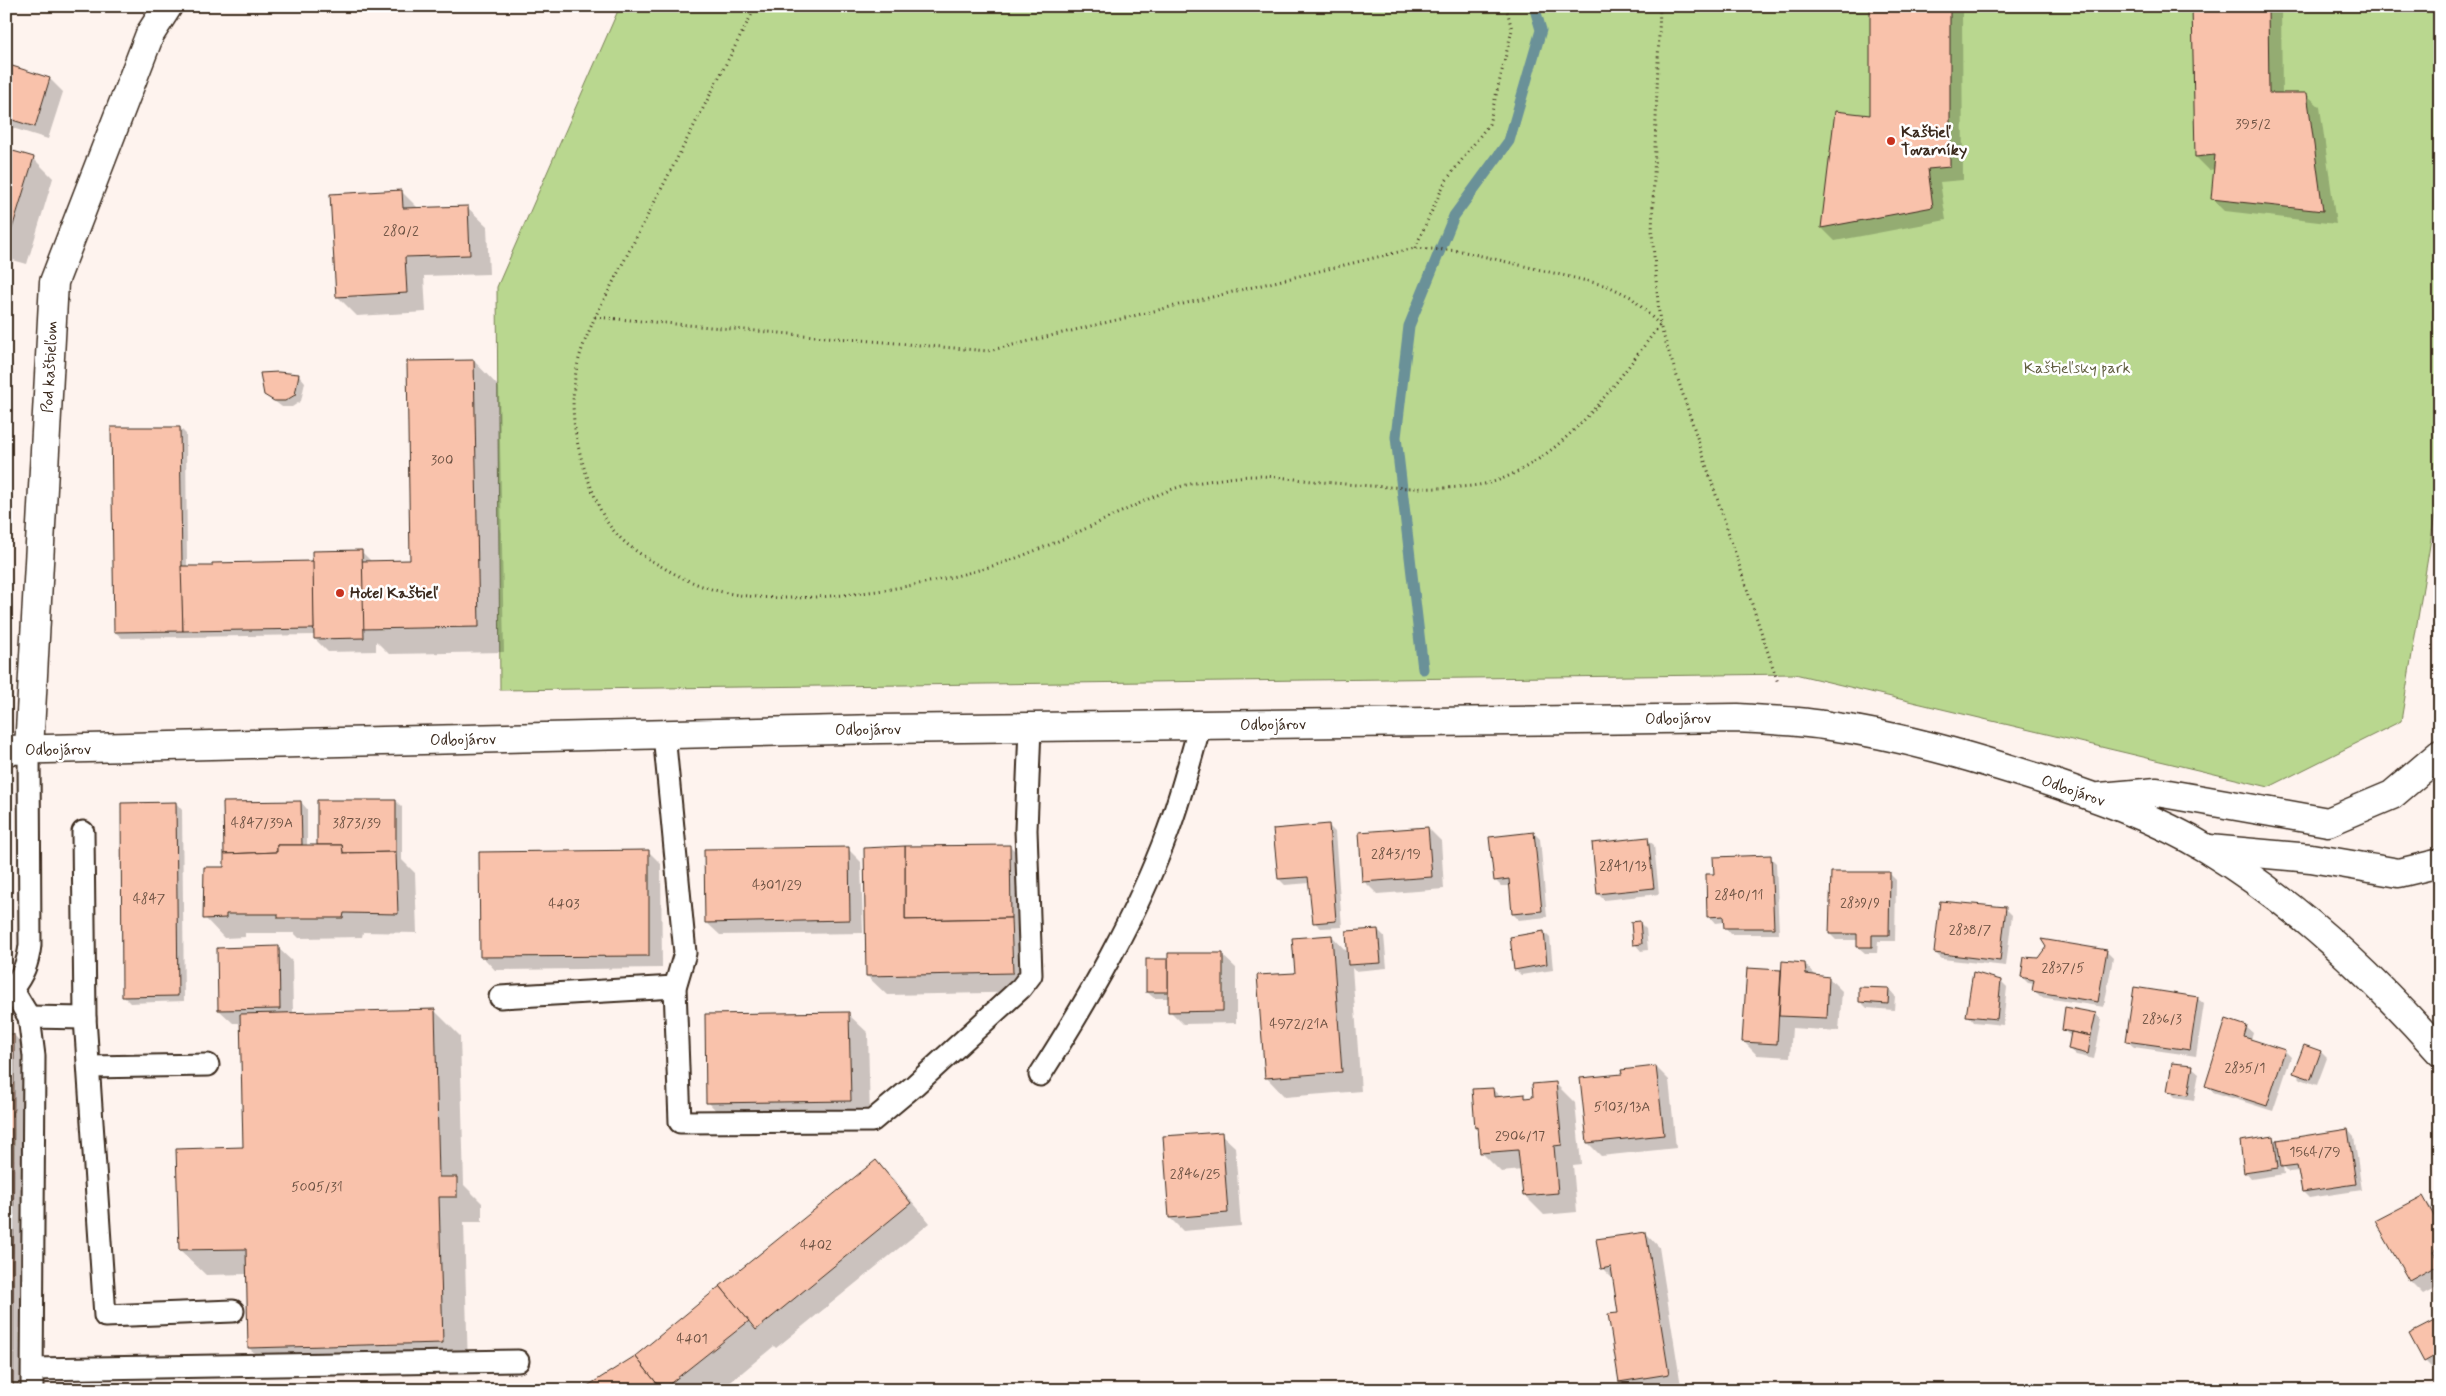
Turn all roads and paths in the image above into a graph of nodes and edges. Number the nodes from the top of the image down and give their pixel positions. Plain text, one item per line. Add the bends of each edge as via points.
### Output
1 (168, 6) edge
2 (756, 6) edge
3 (1506, 6) edge
4 (1660, 6) edge
5 (1415, 248) junction
6 (595, 317) junction
7 (1660, 325) junction
8 (1778, 683) dead end
9 (1200, 726) junction
10 (1030, 727) junction
11 (664, 734) junction
12 (18, 750) edge
13 (2440, 754) edge
14 (2098, 798) junction
15 (82, 832) dead end
16 (2207, 849) junction
17 (2440, 863) edge
18 (675, 987) junction
19 (9, 991) edge
20 (500, 997) dead end
21 (29, 1017) junction
22 (85, 1018) junction
23 (2440, 1052) edge
24 (208, 1065) dead end
25 (89, 1067) junction
26 (1040, 1075) dead end
27 (233, 1311) dead end
28 (518, 1360) dead end
29 (33, 1369) junction
30 (32, 1390) edge

1 - 12 main road, Pod kaštieľom via 150,34 54,282
2 - 6 path
3 - 5 path via 1512,30 1489,124 1444,182
4 - 7 path via 1652,233
5 - 6 path via 988,351
5 - 7 path via 1461,251 1608,286 1631,296
6 - 7 path via 580,356 573,397 574,429 583,470 605,519 619,538 645,558 675,574 725,592 770,597 813,597 895,587 979,570 1028,554 1186,484 1257,476 1371,487 1429,488 1464,487 1501,480 1540,460 1571,435 1603,400
7 - 8 path
9 - 10 main road, Odbojárov
9 - 14 main road, Odbojárov via 1738,718 1830,726 1902,739 1968,756
9 - 26 lane via 1168,832 1138,900 1080,1012
10 - 11 main road, Odbojárov
10 - 18 lane via 1026,830 1031,975 1021,988 872,1121 680,1122
11 - 12 main road, Odbojárov
11 - 18 lane via 685,953
12 - 19 lane via 30,945 28,963
13 - 14 main road via 2392,795 2328,822 2157,792
14 - 16 main road, Odbojárov
15 - 22 lane
16 - 17 main road via 2311,858 2399,873
16 - 23 main road, Odbojárov via 2282,901 2344,952
18 - 20 lane
19 - 21 lane
21 - 22 lane
21 - 29 lane via 34,1056
22 - 25 lane
24 - 25 lane
25 - 27 lane via 105,1316
28 - 29 lane
29 - 30 lane

